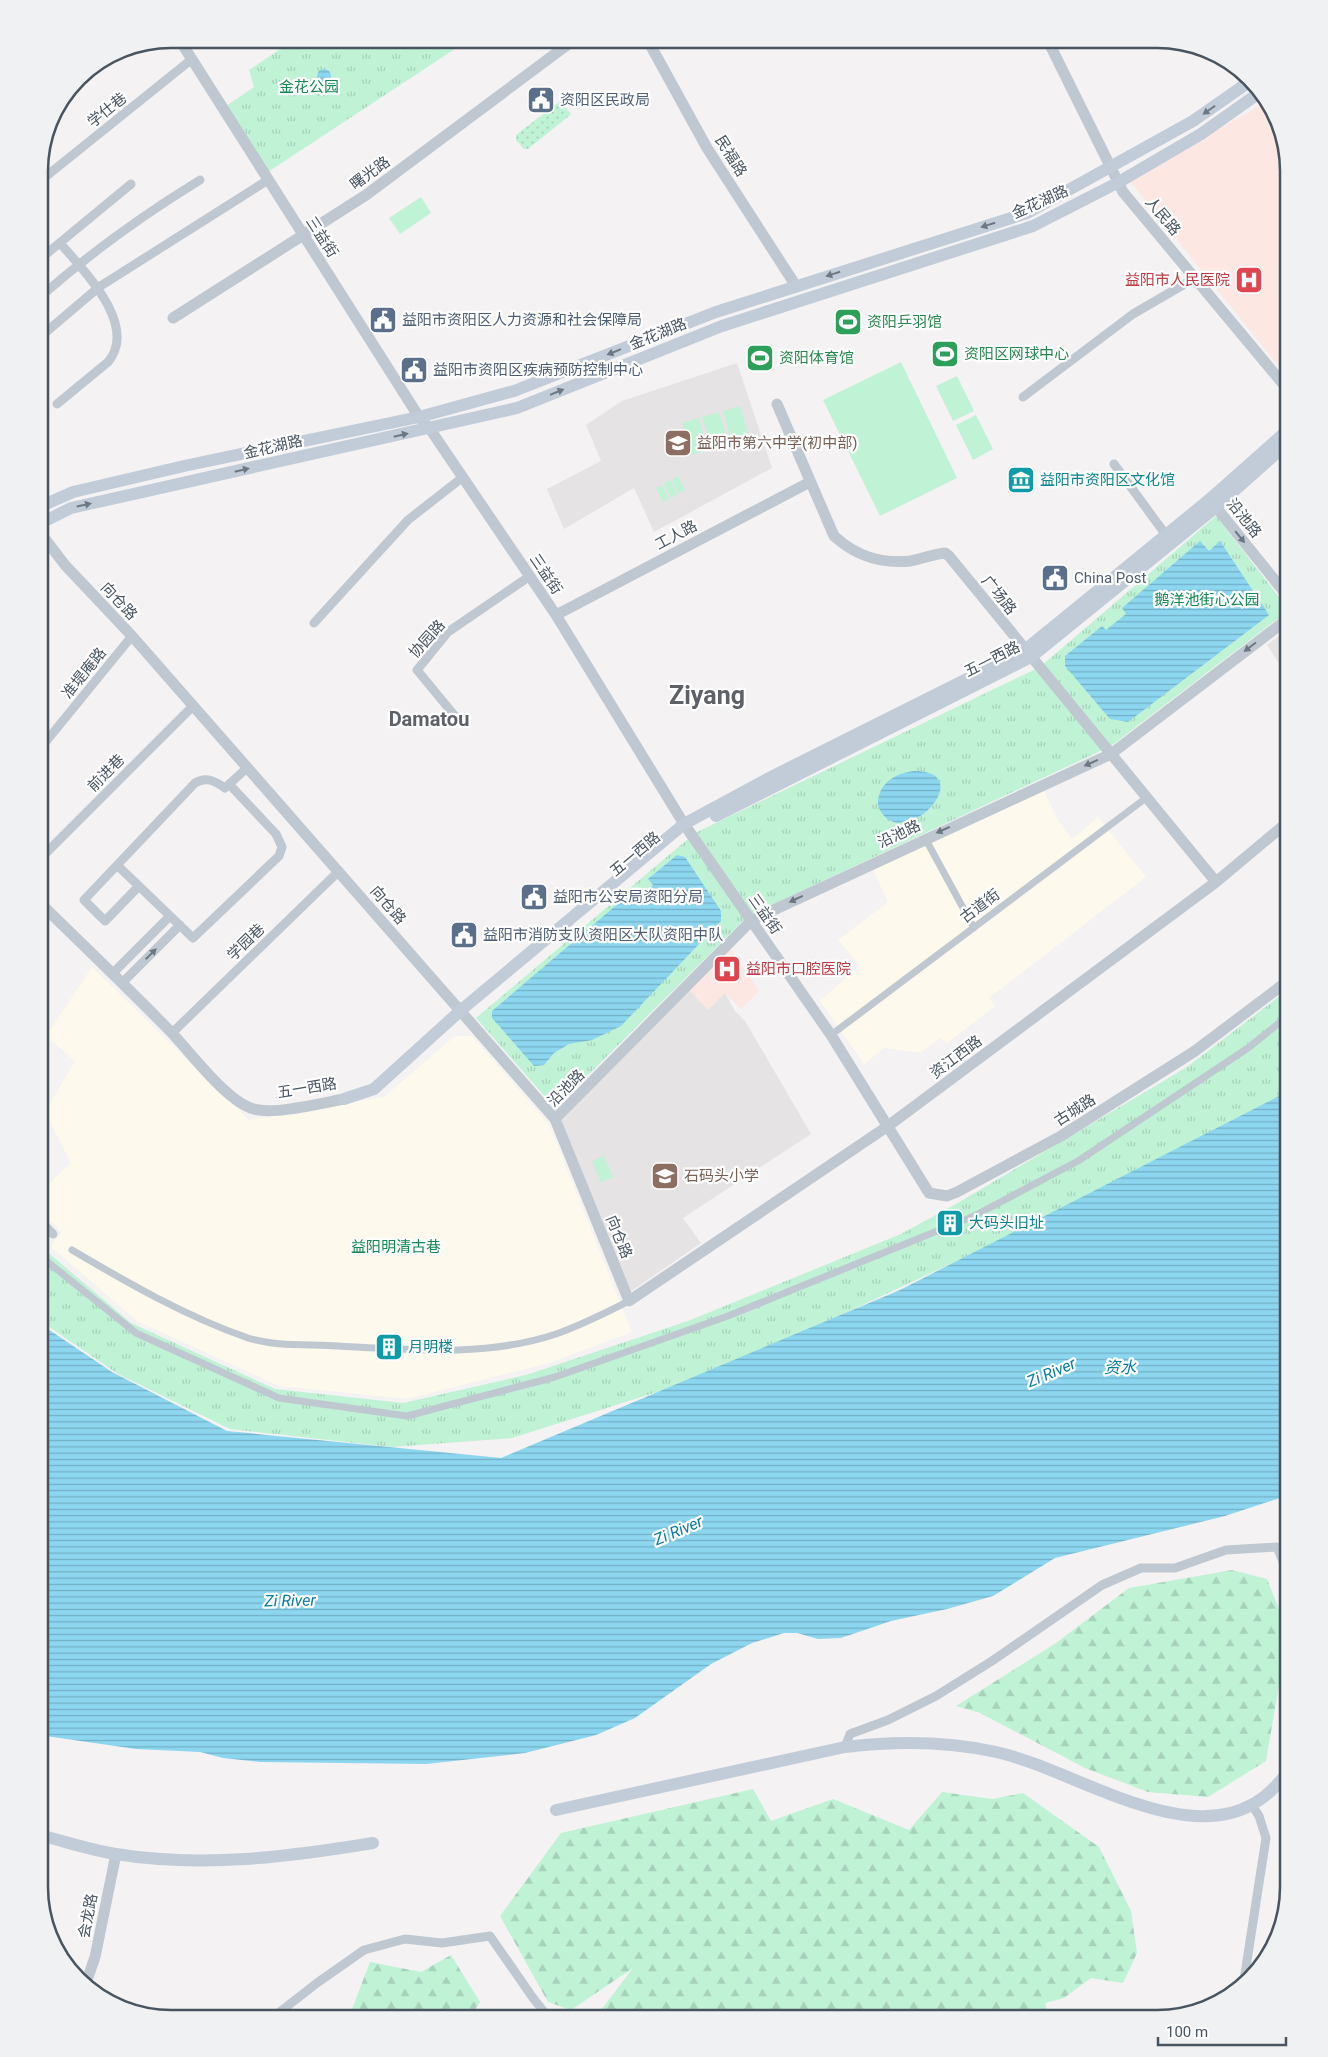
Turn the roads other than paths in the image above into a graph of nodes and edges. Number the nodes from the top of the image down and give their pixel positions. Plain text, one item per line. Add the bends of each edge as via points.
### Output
1 (185, 48) edge
2 (563, 48) edge
3 (652, 48) edge
4 (1052, 48) edge
5 (192, 59) junction
6 (1245, 85) edge
7 (1255, 96) edge
8 (1112, 167) junction
9 (48, 175) edge
10 (200, 180) dead end
11 (268, 180) junction
12 (1119, 182) junction
13 (131, 184) dead end
14 (303, 236) junction
15 (60, 243) junction
16 (48, 253) edge
17 (78, 264) junction
18 (1195, 278) junction
19 (796, 286) junction
20 (98, 288) junction
21 (48, 290) edge
22 (173, 318) dead end
23 (48, 330) edge
24 (1280, 379) edge
25 (1023, 397) dead end
26 (57, 404) dead end
27 (777, 404) dead end
28 (419, 417) junction
29 (430, 429) junction
30 (1280, 438) edge
31 (1280, 449) edge
32 (1114, 464) dead end
33 (463, 478) junction
34 (810, 482) junction
35 (48, 503) edge
36 (1213, 503) junction
37 (48, 520) edge
38 (1166, 535) junction
39 (48, 543) edge
40 (48, 551) edge
41 (65, 566) junction
42 (530, 576) junction
43 (1280, 587) edge
44 (556, 615) junction
45 (314, 623) dead end
46 (1280, 625) edge
47 (132, 636) junction
48 (1028, 654) junction
49 (193, 706) junction
50 (455, 716) dead end
51 (48, 739) edge
52 (1111, 754) junction
53 (248, 767) junction
54 (229, 784) junction
55 (1146, 798) junction
56 (686, 827) junction
57 (1280, 829) edge
58 (925, 838) junction
59 (48, 851) edge
60 (117, 865) junction
61 (339, 871) junction
62 (1216, 882) junction
63 (139, 886) junction
64 (48, 911) edge
65 (170, 916) junction
66 (752, 920) junction
67 (180, 925) junction
68 (974, 928) junction
69 (112, 974) junction
70 (122, 983) junction
71 (1280, 987) edge
72 (463, 1014) junction
73 (1280, 1023) edge
74 (172, 1033) junction
75 (831, 1035) junction
76 (344, 1099) joint
77 (555, 1119) junction
78 (888, 1126) junction
79 (48, 1229) edge
80 (53, 1234) dead end
81 (72, 1250) dead end
82 (48, 1262) edge
83 (629, 1301) junction
84 (1280, 1554) edge
85 (845, 1747) junction
86 (1280, 1782) edge
87 (1252, 1805) junction
88 (556, 1810) dead end
89 (48, 1837) edge
90 (373, 1842) dead end
91 (116, 1854) junction
92 (1245, 1972) edge
93 (88, 1977) edge
94 (283, 2009) edge
95 (542, 2009) edge

1 - 5 street, 三益街
2 - 14 street, 曙光路 via 366,195
3 - 19 street, 民福路 via 707,148
4 - 8 street, 人民路
5 - 9 street, 学仕巷
5 - 11 street, 三益街
6 -> 8 main road via 1193,121
7 - 12 main road, 金花湖路 via 1201,134
8 - 12 street, 人民路
8 -> 19 main road via 1027,213
10 - 17 street via 143,215
11 - 14 street, 三益街
11 - 20 street
12 - 18 street, 人民路
29 -> 12 main road, 金花湖路 via 517,408 722,326 1033,226
13 - 15 street
14 - 22 street, 曙光路
14 - 28 street, 三益街
15 - 16 street
15 - 17 street
17 - 20 street
17 - 21 street
18 - 24 street, 人民路
18 - 25 street via 1134,314
19 -> 28 main road via 716,312 514,392
20 - 23 street
20 - 26 street via 112,316 116,334 114,354
27 - 34 street, 广场路
28 - 29 street, 三益街
28 - 35 main road via 184,466 73,492
29 - 33 street, 三益街
37 -> 29 main road, 金花湖路 via 71,508
30 - 36 main road
31 - 36 main road, 五一西路
32 - 38 street
33 - 42 street, 三益街
33 - 45 street via 408,520
34 - 44 street, 工人路
34 - 48 street, 广场路 via 834,536 847,548 877,560 909,561 945,553
36 - 38 main road
36 -> 43 street, 沿池路
36 - 48 main road, 五一西路
38 - 48 main road
39 - 41 street, 向仓路
40 - 41 street, 向仓路
41 - 47 street, 向仓路
42 - 44 street, 三益街
42 - 50 street, 协园路 via 448,632 417,670
44 - 56 street, 三益街
46 -> 52 street, 沿池路
47 - 49 street, 向仓路
47 - 51 street, 准堤庵路
48 - 52 street, 广场路
48 - 56 main road, 五一西路
49 - 53 street, 向仓路
49 - 59 street, 前进巷
52 - 55 street, 广场路
52 -> 58 street, 沿池路
53 - 54 street
53 - 61 street, 向仓路
54 - 60 street via 225,788 206,779 195,783
54 - 67 street via 276,834 282,847 279,856 194,938
55 - 62 street, 广场路
55 - 68 street, 古道街
56 - 66 street, 三益街
56 - 72 main road, 五一西路
57 - 62 street, 资江西路
58 -> 66 street, 沿池路
58 - 68 street
60 - 63 street
60 - 63 street via 84,900 104,921
61 - 72 street, 向仓路
61 - 74 street, 学园巷
62 - 78 street, 资江西路
63 - 65 street
64 - 69 street, 五一西路
65 - 67 street
65 - 69 street
66 - 75 street, 三益街
66 - 77 street, 沿池路
70 -> 67 street
68 - 75 street, 古道街
69 - 70 street, 五一西路
70 - 74 street, 五一西路
71 - 78 street, 古城路 via 1195,1051 1069,1131 947,1196 929,1192
72 - 76 main road, 五一西路 via 385,1089
72 - 77 street, 向仓路
73 - 82 street via 1248,1048 1078,1161 974,1216 728,1316 555,1377 407,1416 279,1398 136,1333
74 - 76 street, 五一西路 via 226,1090 253,1109 270,1110
75 - 78 street, 三益街
77 - 83 street, 向仓路
78 - 83 street, 资江西路
79 - 80 street
81 - 83 street via 213,1325 250,1339 274,1342 405,1349 482,1348 528,1342 556,1334
84 - 85 street via 1277,1547 1226,1550 1176,1568 1141,1568 1102,1585 936,1696 888,1720 850,1734
85 - 87 main road via 888,1742 929,1743 997,1752 1174,1815 1204,1818 1230,1814
85 - 88 main road
86 - 87 main road
87 - 92 street via 1266,1838
89 - 91 main road
90 - 91 main road via 260,1858 205,1862
91 - 93 street, 会龙路
94 - 95 street via 364,1950 405,1939 442,1944 490,1936

